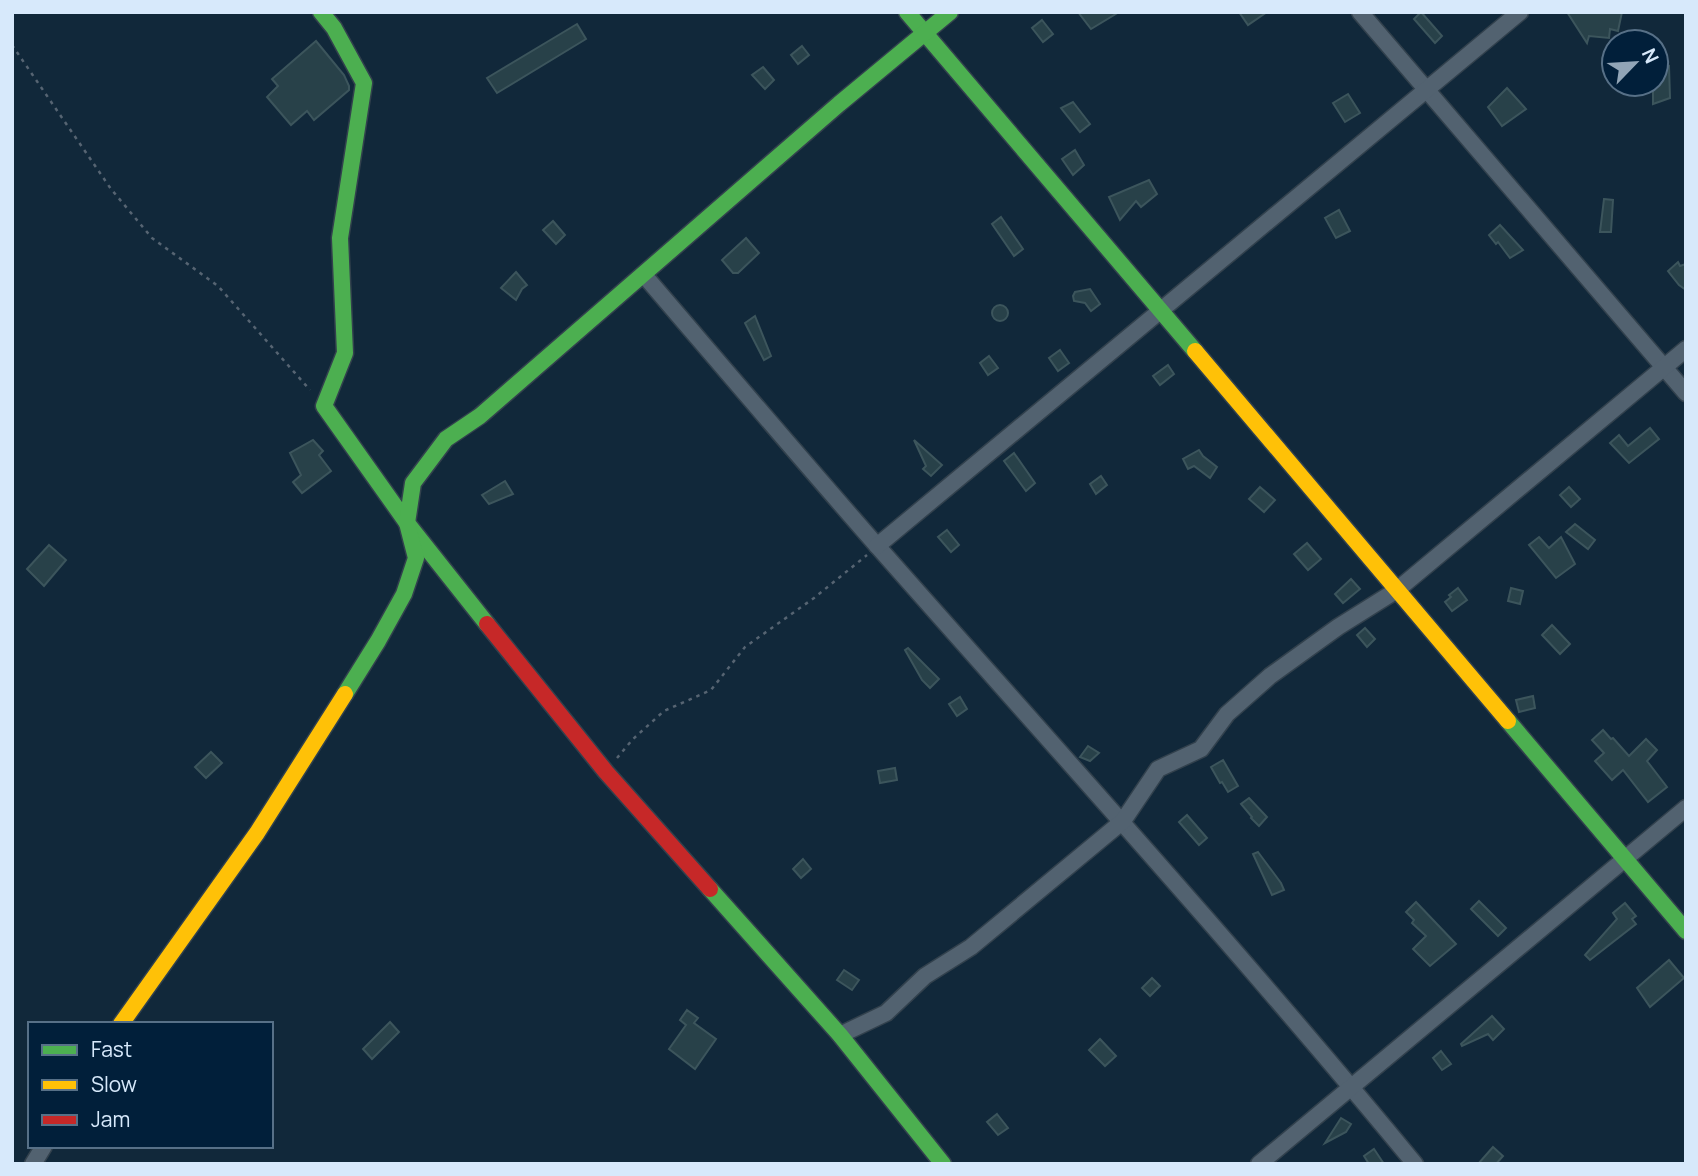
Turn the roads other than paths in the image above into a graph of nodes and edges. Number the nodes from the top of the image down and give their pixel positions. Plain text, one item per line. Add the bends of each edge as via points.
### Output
1 (321, 12) edge
2 (907, 12) edge
3 (950, 12) edge
4 (1360, 12) edge
5 (1520, 12) edge
6 (924, 32) junction
7 (1426, 90) junction
8 (644, 275) junction
9 (1160, 310) junction
10 (1686, 349) edge
11 (1664, 367) junction
12 (1686, 393) edge
13 (407, 523) junction
14 (877, 546) junction
15 (1397, 590) junction
16 (1686, 808) edge
17 (1123, 821) junction
18 (1625, 858) junction
19 (1686, 931) edge
20 (122, 1022) edge
21 (840, 1035) junction
22 (1352, 1088) junction
23 (43, 1148) edge
24 (33, 1164) edge
25 (943, 1164) edge
26 (1259, 1164) edge
27 (1415, 1164) edge

1 - 13 street via 364,83 340,238 345,353 324,406
2 - 6 street
3 - 6 street
4 - 7 street
5 - 7 street
6 - 8 street
6 - 9 street
7 - 9 street
7 - 11 street
8 - 13 street via 480,416 446,439 413,483
8 - 14 street
9 - 14 street
9 - 15 street
10 - 11 street
11 - 12 street
11 - 15 street
13 - 20 street via 416,558 404,594 378,641 257,833
13 - 21 street via 606,772
14 - 17 street
15 - 17 street via 1270,676 1227,715 1201,749 1158,769
15 - 18 street
16 - 18 street
17 - 21 street via 971,947 925,976 887,1013
17 - 22 street
18 - 19 street
18 - 22 street
21 - 25 street
22 - 26 street
22 - 27 street
23 - 24 street

